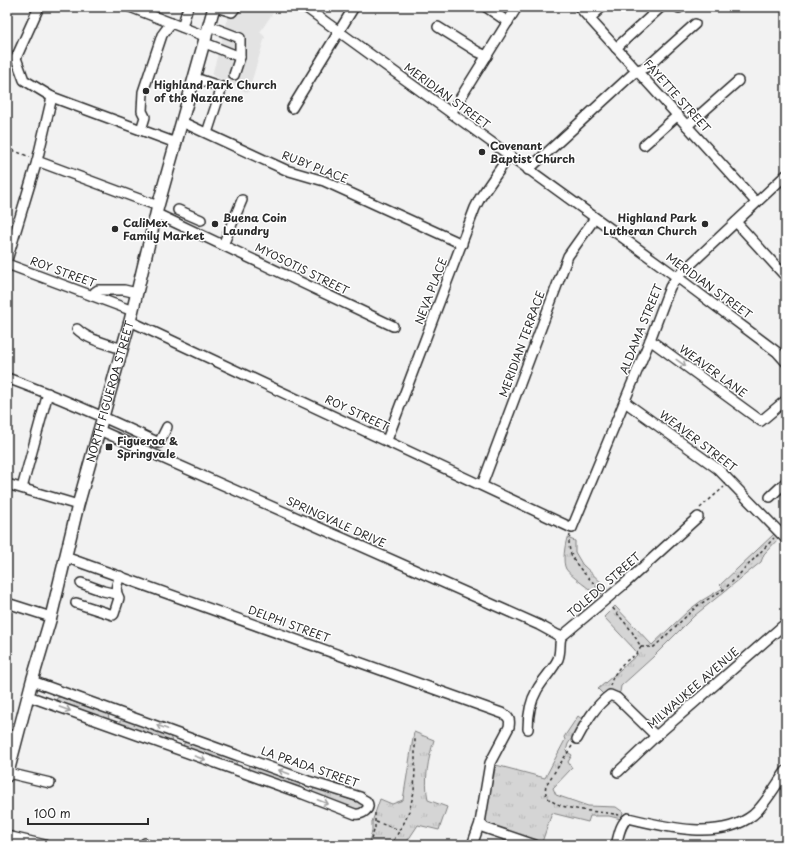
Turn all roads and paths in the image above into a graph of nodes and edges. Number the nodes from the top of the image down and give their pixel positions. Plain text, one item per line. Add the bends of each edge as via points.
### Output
1 (39, 7) edge
2 (130, 7) edge
3 (188, 7) edge
4 (215, 7) edge
5 (236, 7) edge
6 (305, 7) edge
7 (354, 7) edge
8 (486, 7) edge
9 (517, 7) edge
10 (579, 7) edge
11 (602, 7) edge
12 (655, 7) edge
13 (661, 7) edge
14 (590, 18) junction
15 (508, 22) junction
16 (171, 23) junction
17 (695, 24) dead end
18 (210, 26) junction
19 (182, 27) junction
20 (438, 28) dead end
21 (338, 32) junction
22 (206, 40) junction
23 (615, 46) junction
24 (487, 56) junction
25 (240, 58) junction
26 (637, 70) junction
27 (234, 75) dead end
28 (195, 78) junction
29 (738, 81) dead end
30 (52, 97) junction
31 (292, 108) dead end
32 (451, 114) junction
33 (678, 115) junction
34 (182, 122) junction
35 (687, 126) junction
36 (141, 130) junction
37 (207, 133) junction
38 (176, 142) junction
39 (644, 145) dead end
40 (7, 148) edge
41 (509, 156) junction
42 (37, 161) junction
43 (528, 170) junction
44 (785, 178) edge
45 (242, 200) dead end
46 (756, 202) junction
47 (157, 210) junction
48 (178, 210) dead end
49 (595, 218) junction
50 (736, 222) junction
51 (188, 228) junction
52 (462, 244) junction
53 (223, 245) junction
54 (7, 260) edge
55 (7, 264) edge
56 (677, 277) junction
57 (786, 278) edge
58 (137, 293) junction
59 (93, 296) junction
60 (131, 316) junction
61 (393, 326) dead end
62 (77, 329) dead end
63 (650, 340) junction
64 (122, 349) junction
65 (786, 362) edge
66 (7, 378) edge
67 (48, 393) junction
68 (786, 400) edge
69 (624, 402) junction
70 (104, 417) junction
71 (167, 427) dead end
72 (100, 430) junction
73 (387, 440) junction
74 (159, 443) junction
75 (155, 455) junction
76 (731, 481) junction
77 (786, 482) edge
78 (7, 484) edge
79 (482, 485) junction
80 (22, 488) junction
81 (770, 496) dead end
82 (78, 505) junction
83 (698, 517) joint
84 (572, 528) junction
85 (783, 536) edge
86 (65, 557) junction
87 (120, 576) junction
88 (82, 583) dead end
89 (116, 594) junction
90 (606, 600) junction
91 (7, 603) edge
92 (76, 603) dead end
93 (51, 617) junction
94 (786, 623) edge
95 (561, 637) junction
96 (641, 647) junction
97 (32, 681) junction
98 (610, 695) junction
99 (28, 696) junction
100 (118, 711) junction
101 (112, 726) junction
102 (528, 729) dead end
103 (180, 734) junction
104 (12, 735) edge
105 (656, 736) junction
106 (415, 737) dead end
107 (577, 739) joint
108 (175, 749) junction
109 (244, 757) junction
110 (239, 771) junction
111 (786, 771) edge
112 (618, 772) dead end
113 (7, 774) edge
114 (308, 780) junction
115 (50, 784) dead end
116 (303, 794) junction
117 (368, 808) junction
118 (628, 818) junction
119 (376, 822) junction
120 (480, 823) junction
121 (400, 830) junction
122 (7, 836) edge
123 (45, 845) edge
124 (369, 845) edge
125 (391, 845) edge
126 (472, 845) edge
127 (535, 845) edge
128 (616, 845) edge

1 - 30 street via 16,58 24,80
2 - 16 street
3 - 19 street
4 - 5 street via 232,12
4 - 18 main road, NORTH FIGUEROA STREET
6 - 21 street, MERIDIAN STREET
7 - 21 street
8 - 15 street
9 - 15 street
10 - 14 street, FAYETTE STREET
11 - 14 street
12 - 23 street
13 - 23 street
14 - 23 street, FAYETTE STREET
15 - 24 street
16 - 19 street
16 - 36 street via 162,36 143,92 142,111 145,117
17 - 26 street via 647,67
18 - 22 main road, NORTH FIGUEROA STREET
18 - 25 street via 240,38
19 - 22 street
20 - 24 street
21 - 31 street
21 - 32 street, MERIDIAN STREET
22 - 25 street
22 - 28 main road, NORTH FIGUEROA STREET
23 - 26 street, FAYETTE STREET
24 - 32 street
25 - 27 street
26 - 33 street, FAYETTE STREET
26 - 43 street
28 - 34 main road, NORTH FIGUEROA STREET
28 - 37 street via 222,87
29 - 35 street
30 - 36 street
30 - 42 street
32 - 41 street, MERIDIAN STREET
33 - 35 street, FAYETTE STREET
33 - 39 street
34 - 37 street, RUBY PLACE
34 - 38 main road, NORTH FIGUEROA STREET
35 - 46 street, FAYETTE STREET
36 - 38 street
37 - 52 street, RUBY PLACE via 286,170 324,181
38 - 47 main road, NORTH FIGUEROA STREET
40 - 42 path
41 - 43 street, MERIDIAN STREET
41 - 52 street, NEVA PLACE via 480,198
42 - 47 street, MYOSOTIS STREET
42 - 54 street
43 - 49 street, MERIDIAN STREET
44 - 46 street, ALDAMA STREET
45 - 53 street
46 - 50 street, ALDAMA STREET
47 - 51 street, MYOSOTIS STREET
47 - 58 main road, NORTH FIGUEROA STREET
48 - 51 street via 197,219
49 - 56 street, MERIDIAN STREET
49 - 79 street, MERIDIAN TERRACE via 568,256
50 - 56 street, ALDAMA STREET
50 - 57 street
51 - 53 street, MYOSOTIS STREET
52 - 73 street, NEVA PLACE
53 - 61 street, MYOSOTIS STREET
55 - 59 street, ROY STREET
56 - 63 street, ALDAMA STREET via 670,287
56 - 65 street, MERIDIAN STREET via 777,352
58 - 59 street via 98,290
58 - 60 main road, NORTH FIGUEROA STREET
59 - 60 street, ROY STREET
60 - 64 main road, NORTH FIGUEROA STREET
60 - 73 street, ROY STREET
62 - 64 street via 90,337
63 -> 68 street, WEAVER LANE via 761,421
63 - 69 street, ALDAMA STREET
64 - 70 main road, NORTH FIGUEROA STREET
66 - 67 street
67 - 70 street
67 - 80 street
69 - 76 street, WEAVER STREET
69 - 84 street, ALDAMA STREET
70 - 72 main road, NORTH FIGUEROA STREET
70 - 74 street
71 - 74 street
72 - 75 street, SPRINGVALE DRIVE
72 - 82 main road, NORTH FIGUEROA STREET
73 - 79 street, ROY STREET
74 - 75 street
75 - 95 street, SPRINGVALE DRIVE
76 - 83 path via 697,511
76 - 85 street, WEAVER STREET
77 - 81 street
78 - 80 street
79 - 84 street, ROY STREET
80 - 82 street
82 - 86 main road, NORTH FIGUEROA STREET
83 - 90 street, TOLEDO STREET
84 - 90 path via 568,543 574,562 597,586
85 - 96 path via 723,590 696,606 654,647
86 - 87 street, DELPHI STREET
86 - 93 main road, NORTH FIGUEROA STREET
87 - 89 street
87 - 120 street, DELPHI STREET via 509,717 509,727 490,763
88 - 89 street
89 - 92 street via 119,598 112,615
90 - 95 street, TOLEDO STREET
90 - 96 path via 631,630
91 - 93 street
93 - 97 main road, NORTH FIGUEROA STREET
94 - 105 street, MILWAUKEE AVENUE
95 - 102 street via 558,658 532,699
96 - 98 path via 615,674 609,689
97 - 99 main road, NORTH FIGUEROA STREET
97 - 100 street, LA PRADA STREET
98 - 105 street via 617,698
98 - 107 street via 590,716
99 -> 101 street
99 - 104 main road, NORTH FIGUEROA STREET
100 - 101 street
103 -> 100 street, LA PRADA STREET
101 - 108 street
103 - 108 street
103 - 109 street, LA PRADA STREET
104 - 113 main road, NORTH FIGUEROA STREET
105 - 112 street, MILWAUKEE AVENUE
106 - 121 path via 414,792
107 - 118 path via 546,784 548,798 579,810
108 -> 110 street
109 - 110 street
114 -> 109 street, LA PRADA STREET
110 - 116 street
111 - 118 street via 758,810 730,828 672,828
113 - 115 street
114 - 116 street
114 - 117 street, LA PRADA STREET via 360,797 366,801
116 -> 117 street via 355,814 360,815
117 - 119 path via 374,810
118 - 128 street via 624,821
119 - 121 path
119 - 124 path
120 - 126 street
120 - 127 street via 485,828
121 - 125 path
122 - 123 street

